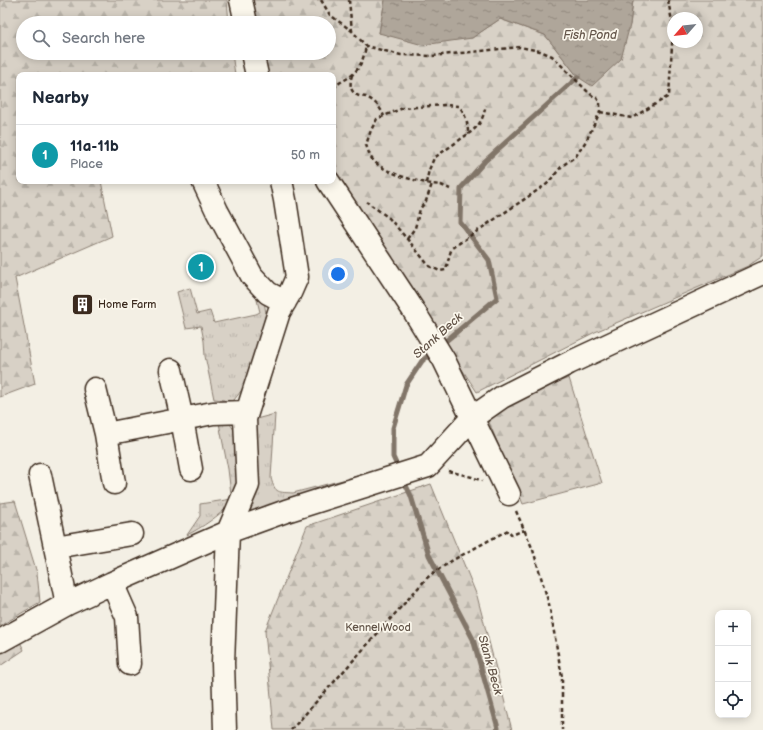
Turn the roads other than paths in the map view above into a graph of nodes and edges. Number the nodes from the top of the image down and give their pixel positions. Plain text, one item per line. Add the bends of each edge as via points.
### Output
1 (241, 0) edge
2 (244, 16) edge
3 (254, 60) edge
4 (256, 72) edge
5 (204, 184) edge
6 (282, 184) edge
7 (330, 184) edge
8 (763, 273) edge
9 (285, 302) junction
10 (171, 370) dead end
11 (95, 388) dead end
12 (248, 412) junction
13 (472, 418) junction
14 (182, 419) junction
15 (106, 434) junction
16 (191, 469) dead end
17 (40, 475) dead end
18 (114, 483) dead end
19 (509, 494) road end
20 (228, 532) junction
21 (132, 534) dead end
22 (55, 547) junction
23 (112, 583) junction
24 (67, 604) junction
25 (0, 640) edge
26 (130, 664) dead end
27 (225, 730) edge

1 - 2 lane
3 - 4 lane
5 - 9 lane via 252,276 268,293
6 - 9 lane via 297,277
7 - 13 lane via 444,360
8 - 13 lane via 569,363 502,397
9 - 12 lane via 279,312
10 - 14 lane
11 - 15 lane
12 - 14 lane via 213,413
12 - 20 lane via 245,419 248,485
13 - 19 lane
13 - 20 lane via 420,469
14 - 15 lane
14 - 16 lane
15 - 18 lane
17 - 22 lane
20 - 23 lane
20 - 27 lane via 223,663
21 - 22 lane
22 - 24 lane
23 - 24 lane
23 - 26 lane via 127,617
24 - 25 lane

